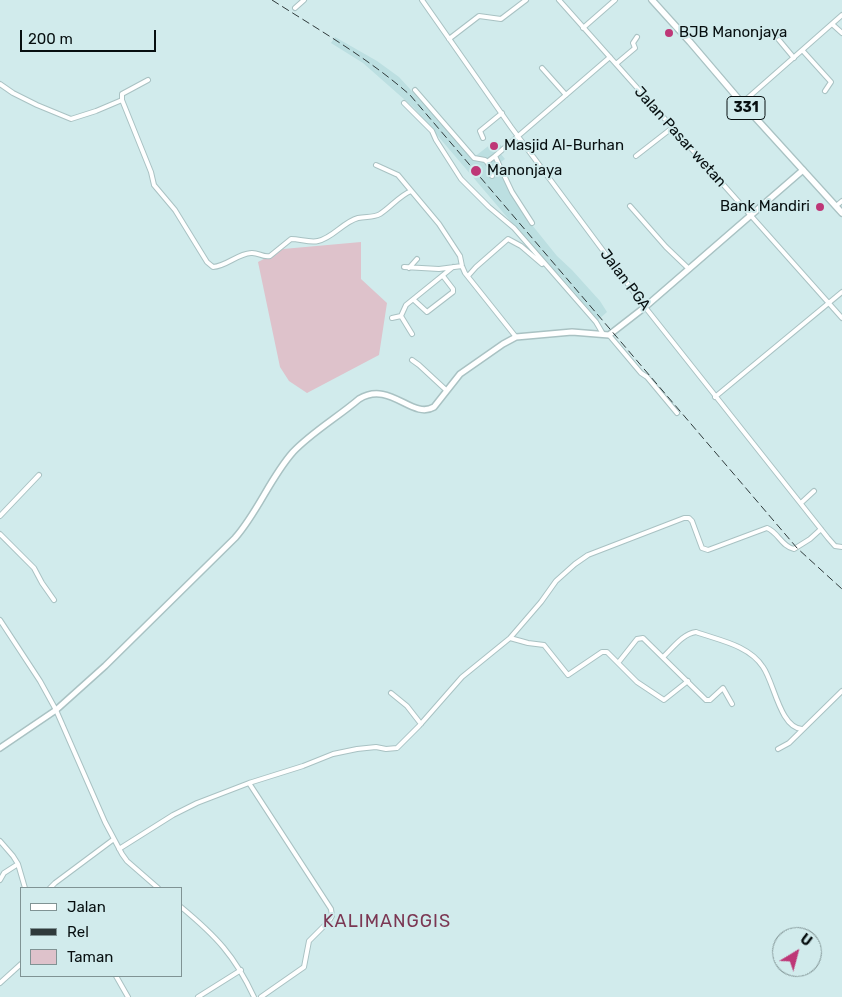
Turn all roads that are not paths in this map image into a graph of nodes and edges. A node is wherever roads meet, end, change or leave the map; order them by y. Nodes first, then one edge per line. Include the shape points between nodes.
1 (304, 0) edge
2 (422, 0) edge
3 (526, 0) edge
4 (559, 0) edge
5 (615, 0) edge
6 (652, 0) edge
7 (295, 8) dead end
8 (842, 15) edge
9 (832, 24) junction
10 (583, 28) junction
11 (842, 33) edge
12 (637, 36) dead end
13 (449, 39) junction
14 (779, 40) dead end
15 (803, 51) junction
16 (610, 57) junction
17 (794, 58) junction
18 (616, 64) junction
19 (542, 68) dead end
20 (148, 80) dead end
21 (0, 84) edge
22 (415, 90) dead end
23 (824, 91) dead end
24 (566, 95) junction
25 (122, 100) junction
26 (404, 102) dead end
27 (742, 103) junction
28 (502, 113) junction
29 (672, 128) junction
30 (518, 136) junction
31 (483, 138) dead end
32 (495, 156) junction
33 (636, 156) dead end
34 (487, 162) junction
35 (376, 164) dead end
36 (803, 170) junction
37 (492, 176) dead end
38 (411, 190) junction
39 (842, 201) edge
40 (630, 206) dead end
41 (836, 206) junction
42 (842, 213) edge
43 (751, 216) junction
44 (532, 223) dead end
45 (417, 259) dead end
46 (462, 266) junction
47 (546, 266) junction
48 (453, 267) junction
49 (689, 270) junction
50 (444, 276) junction
51 (468, 276) junction
52 (842, 292) edge
53 (414, 300) junction
54 (829, 303) junction
55 (645, 307) junction
56 (401, 316) junction
57 (392, 318) dead end
58 (842, 318) edge
59 (412, 334) dead end
60 (603, 334) junction
61 (609, 335) junction
62 (516, 338) junction
63 (412, 360) dead end
64 (446, 390) junction
65 (715, 397) junction
66 (677, 413) dead end
67 (39, 475) dead end
68 (814, 490) dead end
69 (801, 503) junction
70 (0, 516) edge
71 (821, 529) junction
72 (0, 534) edge
73 (842, 548) edge
74 (54, 600) dead end
75 (0, 620) edge
76 (510, 638) junction
77 (664, 657) junction
78 (618, 663) junction
79 (688, 681) junction
80 (842, 691) edge
81 (391, 693) dead end
82 (732, 704) dead end
83 (56, 710) junction
84 (421, 724) junction
85 (802, 729) junction
86 (0, 748) edge
87 (778, 749) dead end
88 (249, 783) junction
89 (114, 839) junction
90 (0, 841) edge
91 (119, 849) junction
92 (18, 864) junction
93 (0, 880) edge
94 (25, 887) edge
95 (51, 887) edge
96 (157, 887) edge
97 (182, 908) edge
98 (20, 965) edge
99 (237, 972) junction
100 (117, 977) edge
101 (0, 983) edge
102 (128, 997) edge
103 (198, 997) edge
104 (254, 997) edge
105 (261, 997) edge

1 - 7 street
2 - 13 street, Jalan PGA
3 - 13 street via 501,19 476,18
4 - 10 street, Jalan Pasar wetan
5 - 10 street
6 - 27 main road, 331
8 - 9 street
9 - 11 street
9 - 15 street
10 - 16 street, Jalan Pasar wetan
12 - 18 street via 633,43 635,48
13 - 28 street, Jalan PGA
14 - 17 street
15 - 17 street
15 - 23 street via 831,82
16 - 18 street, Jalan Pasar wetan
16 - 24 street
17 - 27 street
18 - 29 street, Jalan Pasar wetan
19 - 24 street
20 - 25 street via 122,94
21 - 25 street via 71,119
22 - 34 street via 474,158
24 - 30 street
25 - 38 street via 154,185 170,202 213,267 250,253 270,256 291,239 320,241 359,218 378,215
26 - 47 street via 432,131 461,179 514,228
27 - 36 main road, 331
28 - 30 street, Jalan PGA
28 - 31 street via 480,131
29 - 33 street
29 - 43 street, Jalan Pasar wetan
30 - 32 street
30 - 55 street, Jalan PGA
32 - 34 street
32 - 44 street via 512,192
34 - 37 street
35 - 38 street via 396,174
36 - 41 main road, 331
36 - 43 main road
38 - 46 street via 447,235 460,256
39 - 41 street
40 - 49 street
41 - 42 main road, 331
43 - 49 main road
43 - 54 street, Jalan Pasar wetan
45 - 48 street via 406,268
46 - 48 street
46 - 51 street
47 - 51 street via 508,239
47 - 60 street
48 - 50 street
49 - 55 main road
50 - 53 street
50 - 53 street via 453,292 426,312
51 - 62 street
52 - 54 street
53 - 56 street via 406,305
54 - 58 street, Jalan Pasar wetan
54 - 65 street
55 - 61 main road
55 - 65 street, Jalan PGA
56 - 57 street
56 - 59 street
60 - 61 main road
60 - 62 main road via 572,332
61 - 66 street
62 - 64 main road via 476,362
63 - 64 street
64 - 83 main road via 430,410 418,409 382,394 367,394 305,441 284,464 235,538
65 - 69 street, Jalan PGA
67 - 70 street
68 - 69 street
69 - 71 street, Jalan PGA
71 - 73 street, Jalan PGA via 835,546
71 - 76 street via 794,549 786,546 767,528 708,550 702,548 692,521 684,518 588,555 556,581
72 - 74 street via 34,568
75 - 83 street
76 - 78 street via 544,645 568,675 603,651
76 - 84 street via 462,677
77 - 78 street via 641,638
77 - 79 street
77 - 85 street via 692,632 738,646 763,666 788,722 796,729
78 - 79 street via 664,700
79 - 82 street via 708,701 724,689
80 - 85 street
81 - 84 street
83 - 86 main road
83 - 89 street
84 - 88 street via 397,748 349,750
85 - 87 street
88 - 91 street via 173,815
88 - 105 street via 331,909 332,916 309,942 304,967
89 - 91 street
89 - 95 street
90 - 92 street
91 - 96 street via 127,861
92 - 93 street via 4,873
92 - 94 street
97 - 99 street via 216,939
98 - 101 street
99 - 103 street
99 - 104 street
100 - 102 street

